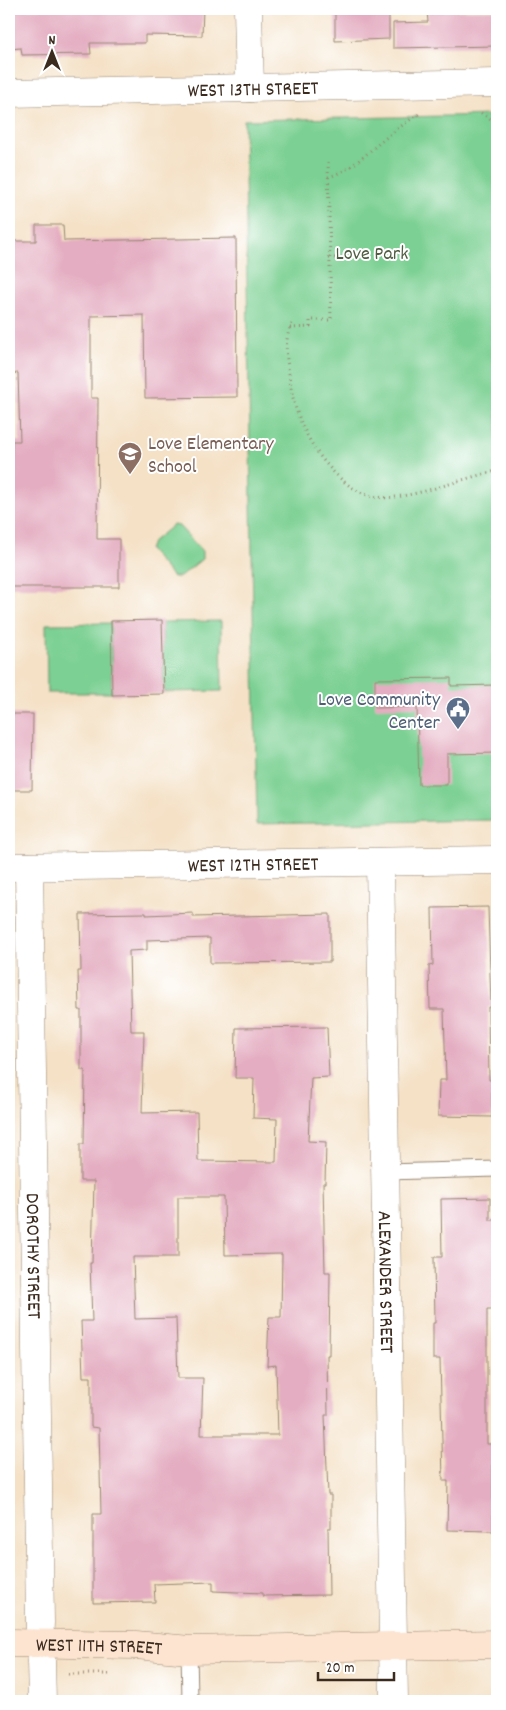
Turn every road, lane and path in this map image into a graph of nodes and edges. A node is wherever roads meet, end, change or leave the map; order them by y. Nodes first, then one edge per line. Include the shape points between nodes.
1 (248, 9) edge
2 (497, 83) edge
3 (250, 88) junction
4 (9, 93) edge
5 (480, 113) dead end
6 (419, 114) dead end
7 (497, 123) edge
8 (328, 158) dead end
9 (328, 177) junction
10 (329, 258) junction
11 (371, 258) dead end
12 (497, 471) edge
13 (497, 860) edge
14 (380, 862) junction
15 (19, 867) edge
16 (497, 1169) edge
17 (385, 1172) junction
18 (9, 1643) edge
19 (497, 1644) edge
20 (393, 1646) junction
21 (189, 1650) junction
22 (40, 1653) junction
23 (9, 1662) edge
24 (42, 1701) edge
25 (190, 1701) edge
26 (394, 1701) edge

1 - 3 street
2 - 3 street, WEST 13TH STREET
3 - 4 street, WEST 13TH STREET
5 - 7 path
6 - 9 path via 357,163
8 - 9 path
9 - 10 path
10 - 11 path
10 - 12 path via 330,320 310,320 310,327 291,326 286,341 291,389 298,416 306,434 332,469 354,490 376,497 397,497
13 - 14 street, WEST 12TH STREET
14 - 15 street, WEST 12TH STREET
14 - 17 street, ALEXANDER STREET
15 - 22 street, DOROTHY STREET
16 - 17 lane
17 - 20 street, ALEXANDER STREET
18 - 22 main road, WEST 11TH STREET
19 - 20 main road, WEST 11TH STREET
20 - 21 main road, WEST 11TH STREET
20 - 26 street, ALEXANDER STREET
21 - 22 main road, WEST 11TH STREET via 132,1660
21 - 25 lane
22 - 23 main road, WEST 11TH STREET
22 - 24 street, DOROTHY STREET

